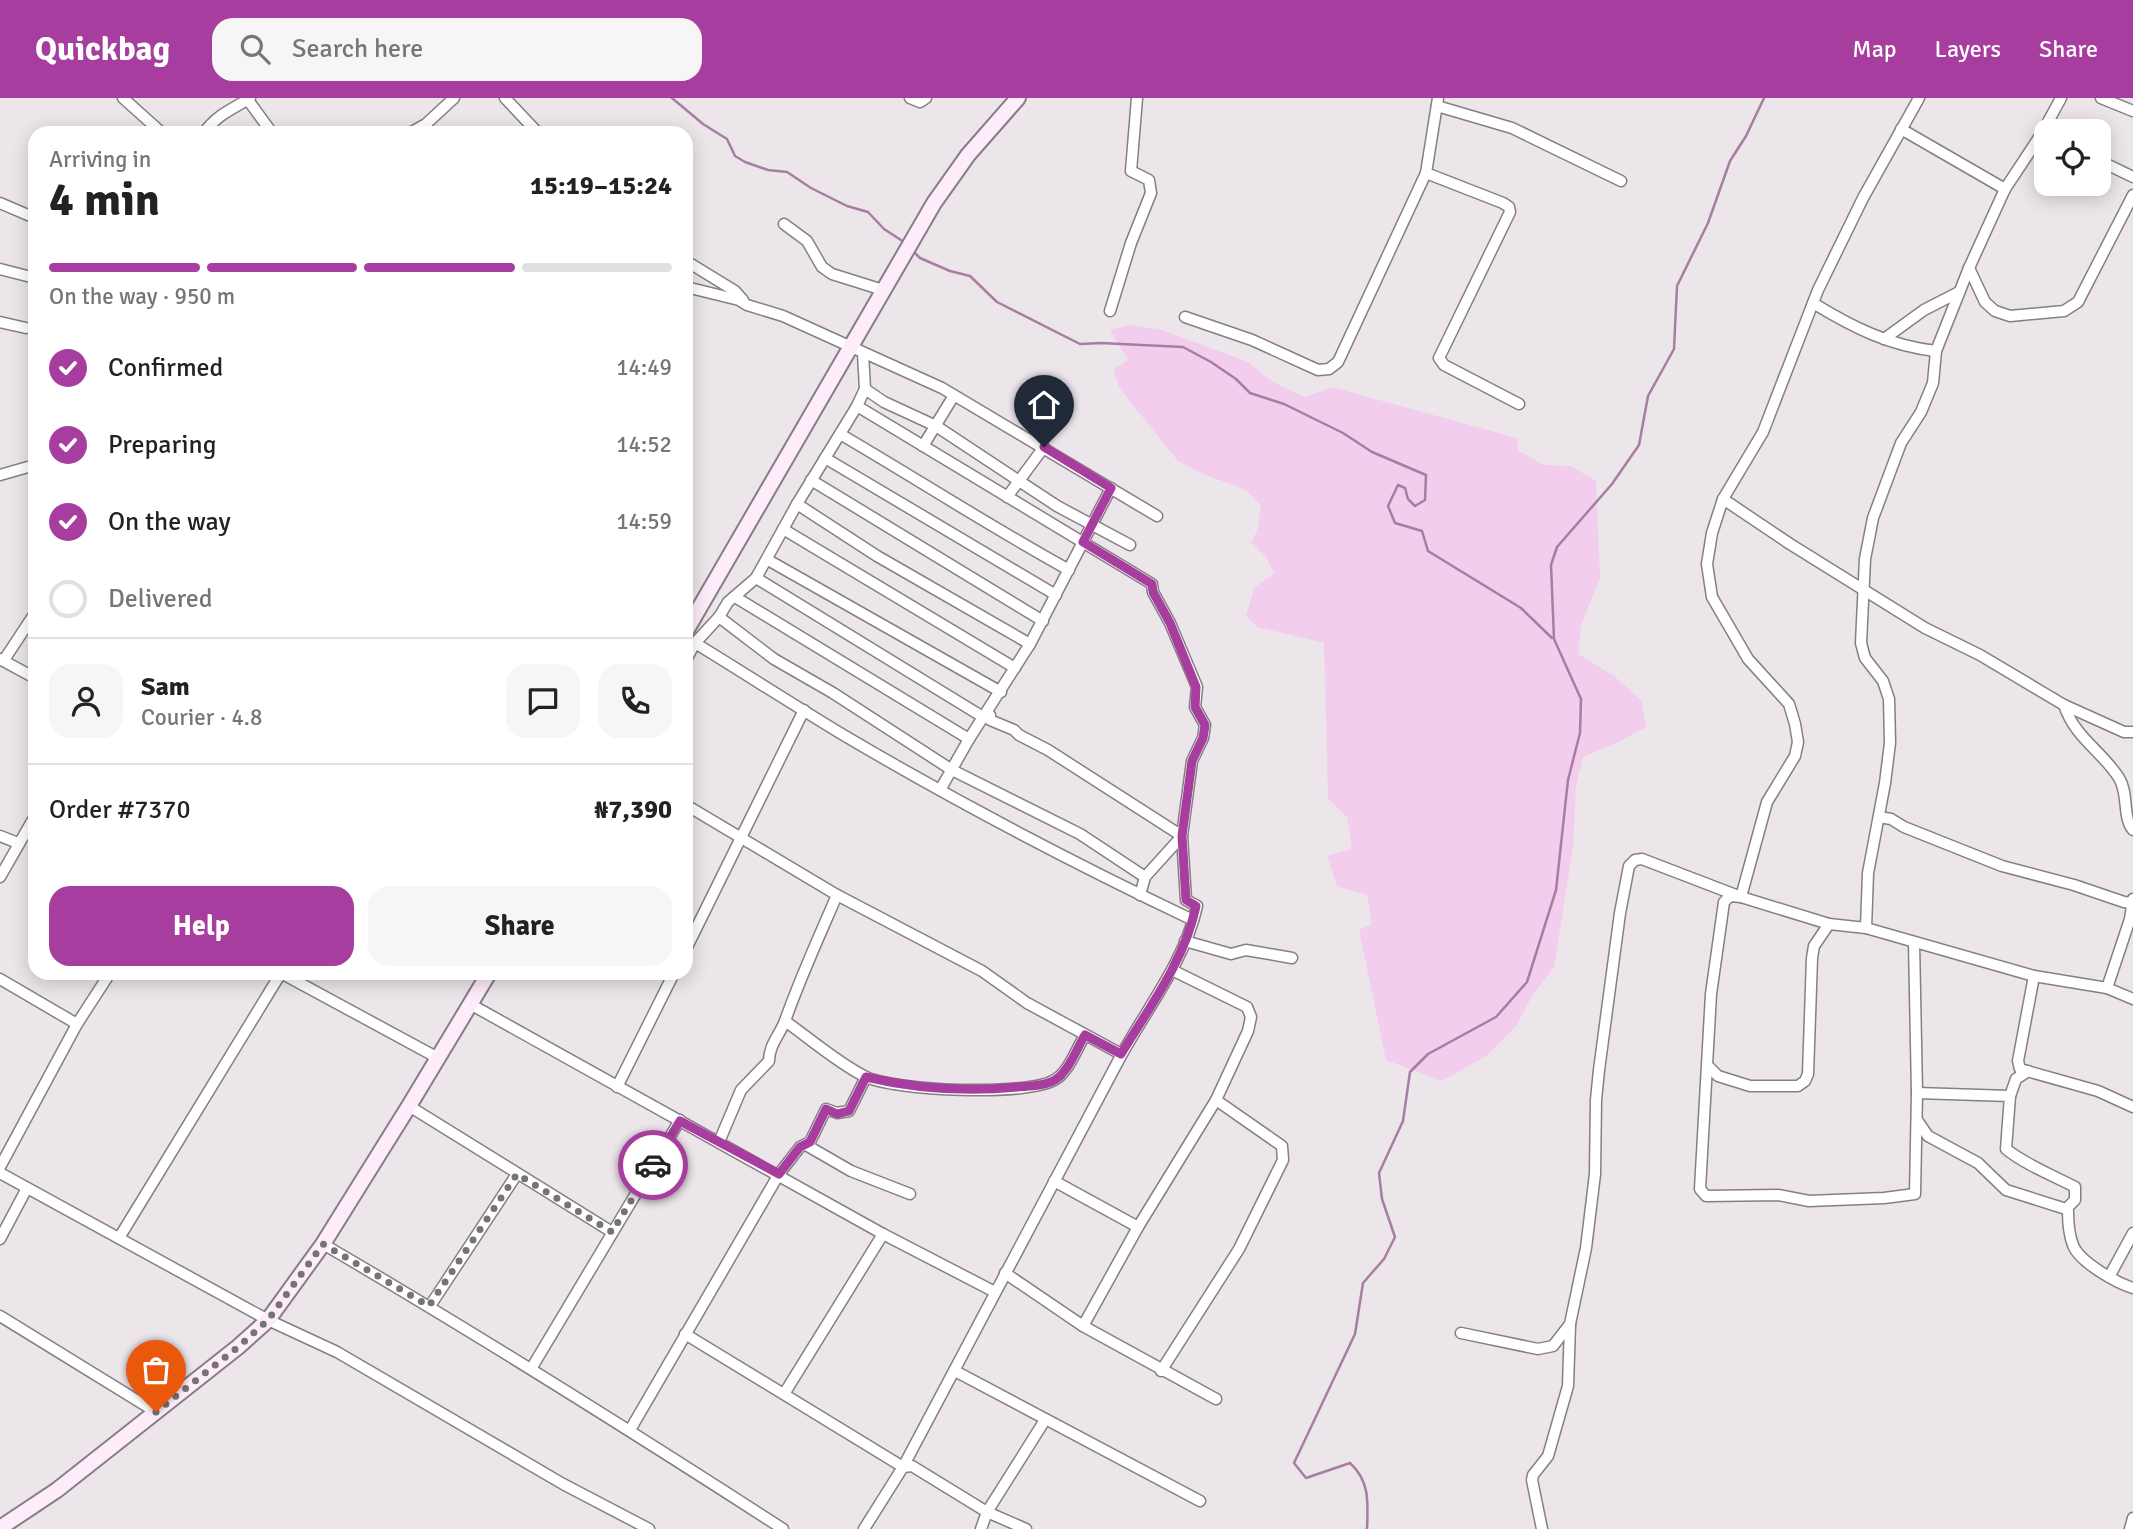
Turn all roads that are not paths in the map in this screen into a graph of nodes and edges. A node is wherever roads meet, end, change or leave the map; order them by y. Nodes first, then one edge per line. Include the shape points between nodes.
1 (123, 98) edge
2 (454, 98) edge
3 (505, 98) edge
4 (910, 98) edge
5 (926, 98) edge
6 (1018, 98) edge
7 (1137, 98) edge
8 (1919, 98) edge
9 (2061, 98) edge
10 (2101, 98) edge
11 (249, 99) edge
12 (1437, 102) edge
13 (2133, 111) edge
14 (2051, 119) edge
15 (154, 126) edge
16 (209, 126) edge
17 (267, 126) edge
18 (422, 126) edge
19 (531, 126) edge
20 (1901, 130) junction
21 (2034, 147) edge
22 (2111, 166) edge
23 (1426, 173) junction
24 (2133, 177) edge
25 (1621, 181) dead end
26 (2005, 189) junction
27 (2133, 195) edge
28 (0, 203) edge
29 (28, 215) edge
30 (783, 224) dead end
31 (693, 265) edge
32 (1969, 268) junction
33 (0, 269) edge
34 (28, 276) edge
35 (693, 289) edge
36 (883, 290) junction
37 (1959, 292) junction
38 (1813, 303) junction
39 (747, 305) junction
40 (1110, 311) dead end
41 (1185, 317) dead end
42 (0, 322) edge
43 (26, 328) dead end
44 (1884, 339) junction
45 (849, 348) junction
46 (1936, 351) junction
47 (863, 353) junction
48 (865, 389) junction
49 (953, 397) junction
50 (1519, 404) dead end
51 (857, 406) junction
52 (936, 426) junction
53 (840, 434) junction
54 (923, 446) junction
55 (1044, 447) junction
56 (825, 458) junction
57 (28, 467) edge
58 (0, 475) edge
59 (811, 480) junction
60 (1017, 481) junction
61 (1111, 488) junction
62 (1007, 497) junction
63 (1723, 499) junction
64 (797, 503) junction
65 (1157, 516) dead end
66 (1093, 524) junction
67 (783, 529) junction
68 (1083, 542) junction
69 (1130, 545) dead end
70 (768, 559) junction
71 (1069, 570) junction
72 (757, 578) junction
73 (1865, 589) junction
74 (1056, 596) junction
75 (735, 597) junction
76 (719, 617) junction
77 (693, 619) edge
78 (1043, 621) junction
79 (28, 623) edge
80 (695, 643) junction
81 (1030, 644) junction
82 (693, 647) edge
83 (2, 659) edge
84 (1015, 668) junction
85 (28, 674) edge
86 (1000, 692) junction
87 (2064, 705) junction
88 (804, 710) junction
89 (983, 717) junction
90 (2133, 732) edge
91 (969, 739) junction
92 (952, 770) junction
93 (940, 790) junction
94 (693, 810) edge
95 (1879, 817) junction
96 (28, 828) edge
97 (2133, 830) edge
98 (0, 836) edge
99 (1182, 836) junction
100 (741, 839) junction
101 (19, 843) junction
102 (0, 877) edge
103 (1145, 877) junction
104 (837, 895) junction
105 (1140, 895) junction
106 (1741, 897) junction
107 (2132, 900) edge
108 (1194, 920) junction
109 (1829, 924) junction
110 (1866, 928) junction
111 (693, 935) edge
112 (1185, 941) junction
113 (1914, 942) junction
114 (1292, 958) dead end
115 (1172, 970) junction
116 (2034, 976) junction
117 (0, 979) edge
118 (105, 980) edge
119 (277, 980) edge
120 (294, 980) edge
121 (485, 980) edge
122 (670, 980) edge
123 (2107, 988) junction
124 (2133, 999) edge
125 (470, 1004) junction
126 (785, 1021) junction
127 (77, 1024) junction
128 (1085, 1035) junction
129 (1121, 1054) junction
130 (438, 1058) junction
131 (1708, 1066) junction
132 (2028, 1072) junction
133 (1718, 1076) junction
134 (866, 1077) junction
135 (1706, 1083) junction
136 (617, 1087) junction
137 (1917, 1093) junction
138 (2010, 1096) junction
139 (1216, 1100) junction
140 (409, 1106) junction
141 (2133, 1107) edge
142 (1916, 1116) junction
143 (680, 1121) junction
144 (719, 1142) junction
145 (806, 1145) junction
146 (0, 1167) edge
147 (0, 1173) edge
148 (517, 1174) junction
149 (779, 1174) junction
150 (1054, 1181) junction
151 (27, 1188) junction
152 (910, 1194) dead end
153 (2066, 1209) junction
154 (1138, 1227) junction
155 (612, 1232) junction
156 (2133, 1233) edge
157 (883, 1234) junction
158 (119, 1238) junction
159 (0, 1239) edge
160 (323, 1244) junction
161 (1005, 1273) junction
162 (2109, 1277) junction
163 (2133, 1288) edge
164 (995, 1292) junction
165 (429, 1306) junction
166 (0, 1316) edge
167 (268, 1320) junction
168 (1570, 1324) junction
169 (1083, 1326) junction
170 (1461, 1332) dead end
171 (685, 1334) junction
172 (531, 1369) junction
173 (954, 1371) junction
174 (1161, 1371) junction
175 (784, 1394) junction
176 (1216, 1399) dead end
177 (156, 1412) junction
178 (1045, 1420) junction
179 (630, 1430) junction
180 (903, 1467) junction
181 (1200, 1501) dead end
182 (987, 1512) junction
183 (626, 1518) junction
184 (2133, 1518) edge
185 (0, 1528) edge
186 (629, 1529) edge
187 (649, 1529) edge
188 (783, 1529) edge
189 (864, 1529) edge
190 (981, 1529) edge
191 (1026, 1529) edge
192 (1542, 1529) edge
193 (2130, 1529) edge

1 - 15 street
2 - 18 street
3 - 19 street
4 - 5 street via 920,102
6 - 36 main road via 934,203
7 - 40 street via 1131,171 1149,180 1151,193
8 - 20 street
9 - 14 street
10 - 13 street
11 - 16 street
11 - 17 street
12 - 23 street
12 - 25 street via 1512,128
20 - 26 street
20 - 38 street
21 - 26 street
22 - 24 street
23 - 41 street via 1338,362 1329,369 1318,370
23 - 50 street via 1508,207 1510,212 1439,358 1444,365
26 - 32 street
27 - 32 street via 2078,302 2064,311 2010,316 1995,311 1985,302
28 - 29 street
30 - 36 street via 807,241 822,267 832,274
31 - 39 street via 735,291
32 - 37 street
33 - 34 street
35 - 39 street
36 - 45 main road
37 - 44 street
37 - 46 street
38 - 44 street via 1850,326
38 - 63 street via 1763,432
39 - 45 street via 783,316
42 - 43 street
44 - 46 street
45 - 47 street
45 - 77 main road
46 - 73 street via 1933,383 1901,443 1873,517
47 - 48 street
47 - 49 street
48 - 51 street
48 - 52 street
49 - 52 street
49 - 55 street
51 - 53 street
51 - 54 street
52 - 54 street
52 - 60 street
53 - 56 street
53 - 71 street
54 - 62 street
55 - 60 street
55 - 61 street
56 - 59 street
56 - 74 street
57 - 58 street
59 - 64 street
59 - 78 street
60 - 62 street
60 - 66 street
61 - 65 street
61 - 66 street
62 - 68 street
63 - 73 street
63 - 106 street via 1707,564 1712,597 1748,659 1789,704 1798,742 1795,756 1768,802
64 - 67 street
64 - 81 street via 877,556
66 - 68 street
66 - 69 street
67 - 70 street
67 - 84 street
68 - 71 street
68 - 99 street via 1152,584 1196,687 1195,707 1205,725 1192,761
70 - 72 street
70 - 86 street
71 - 74 street
72 - 75 street
72 - 89 street
73 - 87 street
73 - 95 street via 1861,643 1889,699 1889,743
74 - 78 street
75 - 76 street
75 - 91 street
76 - 80 street
76 - 92 street via 774,659
78 - 81 street
79 - 83 street
80 - 82 street
80 - 88 street
81 - 84 street
83 - 85 street
84 - 86 street
86 - 89 street
87 - 90 street
87 - 97 street via 2070,723 2120,779
88 - 93 street
88 - 100 street
89 - 91 street
89 - 99 street via 989,715 995,724 1048,750
91 - 92 street
92 - 93 street
92 - 103 street via 1080,834
93 - 105 street
94 - 100 street
95 - 107 street via 2002,866
95 - 110 street via 1868,873
96 - 101 street
98 - 101 street
99 - 103 street
99 - 108 street via 1186,900 1196,906
100 - 104 street
100 - 111 street
101 - 102 street
103 - 105 street
104 - 126 street
104 - 128 street via 982,971 1019,999
105 - 108 street
106 - 109 street
106 - 131 street via 1730,896 1724,902 1714,967
106 - 168 street via 1642,859 1629,866 1599,1070 1595,1174 1586,1248
107 - 123 street
108 - 112 street
109 - 110 street
109 - 133 street via 1814,946 1812,958 1805,1082 1750,1086
110 - 113 street
112 - 114 street via 1231,954 1246,950
112 - 115 street
113 - 116 street
113 - 137 street
115 - 129 street
115 - 139 street via 1239,1001 1251,1017
116 - 123 street
116 - 132 street via 2018,1061 2020,1069
117 - 127 street
118 - 127 street
119 - 158 street
120 - 130 street
121 - 125 main road
122 - 136 street
123 - 124 street
125 - 130 main road
125 - 136 street
126 - 134 street
126 - 144 street via 769,1049 769,1061 741,1090
127 - 146 street
128 - 129 street
128 - 134 street via 1061,1075 1037,1086 947,1090
129 - 150 street
130 - 140 main road
131 - 133 street
131 - 135 street
132 - 138 street via 2016,1079
132 - 141 street via 2098,1091
133 - 135 street
134 - 145 street via 849,1111 837,1114 826,1109
135 - 142 street via 1700,1189 1713,1198 1778,1195 1809,1200 1915,1194
136 - 143 street
137 - 138 street
137 - 142 street
138 - 153 street via 2006,1149 2075,1187 2075,1200
139 - 154 street
139 - 174 street via 1282,1146 1283,1160 1239,1249
140 - 148 street
140 - 160 main road
142 - 153 street via 1928,1136 1978,1163 2006,1190
143 - 144 street
143 - 155 street
144 - 149 street
145 - 149 street
145 - 152 street via 851,1171
147 - 151 street
148 - 155 street
148 - 165 street
149 - 157 street
149 - 171 street
150 - 154 street
150 - 161 street
151 - 158 street
151 - 159 street
153 - 162 street via 2073,1246
154 - 169 street
155 - 172 street
156 - 162 street
157 - 164 street
157 - 175 street
158 - 167 street
160 - 165 street
160 - 167 main road
161 - 164 street
161 - 169 street
162 - 163 street
164 - 173 street
165 - 172 street
166 - 177 street
167 - 177 main road
167 - 183 street via 337,1352
168 - 170 street via 1553,1346 1538,1349
168 - 192 street via 1568,1386 1548,1456 1532,1480
169 - 174 street
171 - 175 street
171 - 179 street
172 - 179 street
173 - 178 street
173 - 180 street
174 - 176 street
175 - 180 street
177 - 185 main road via 57,1490
178 - 181 street
178 - 182 street
179 - 188 street
180 - 182 street via 912,1466
180 - 189 street
182 - 190 street
182 - 191 street
183 - 186 street
183 - 187 street
184 - 193 street

